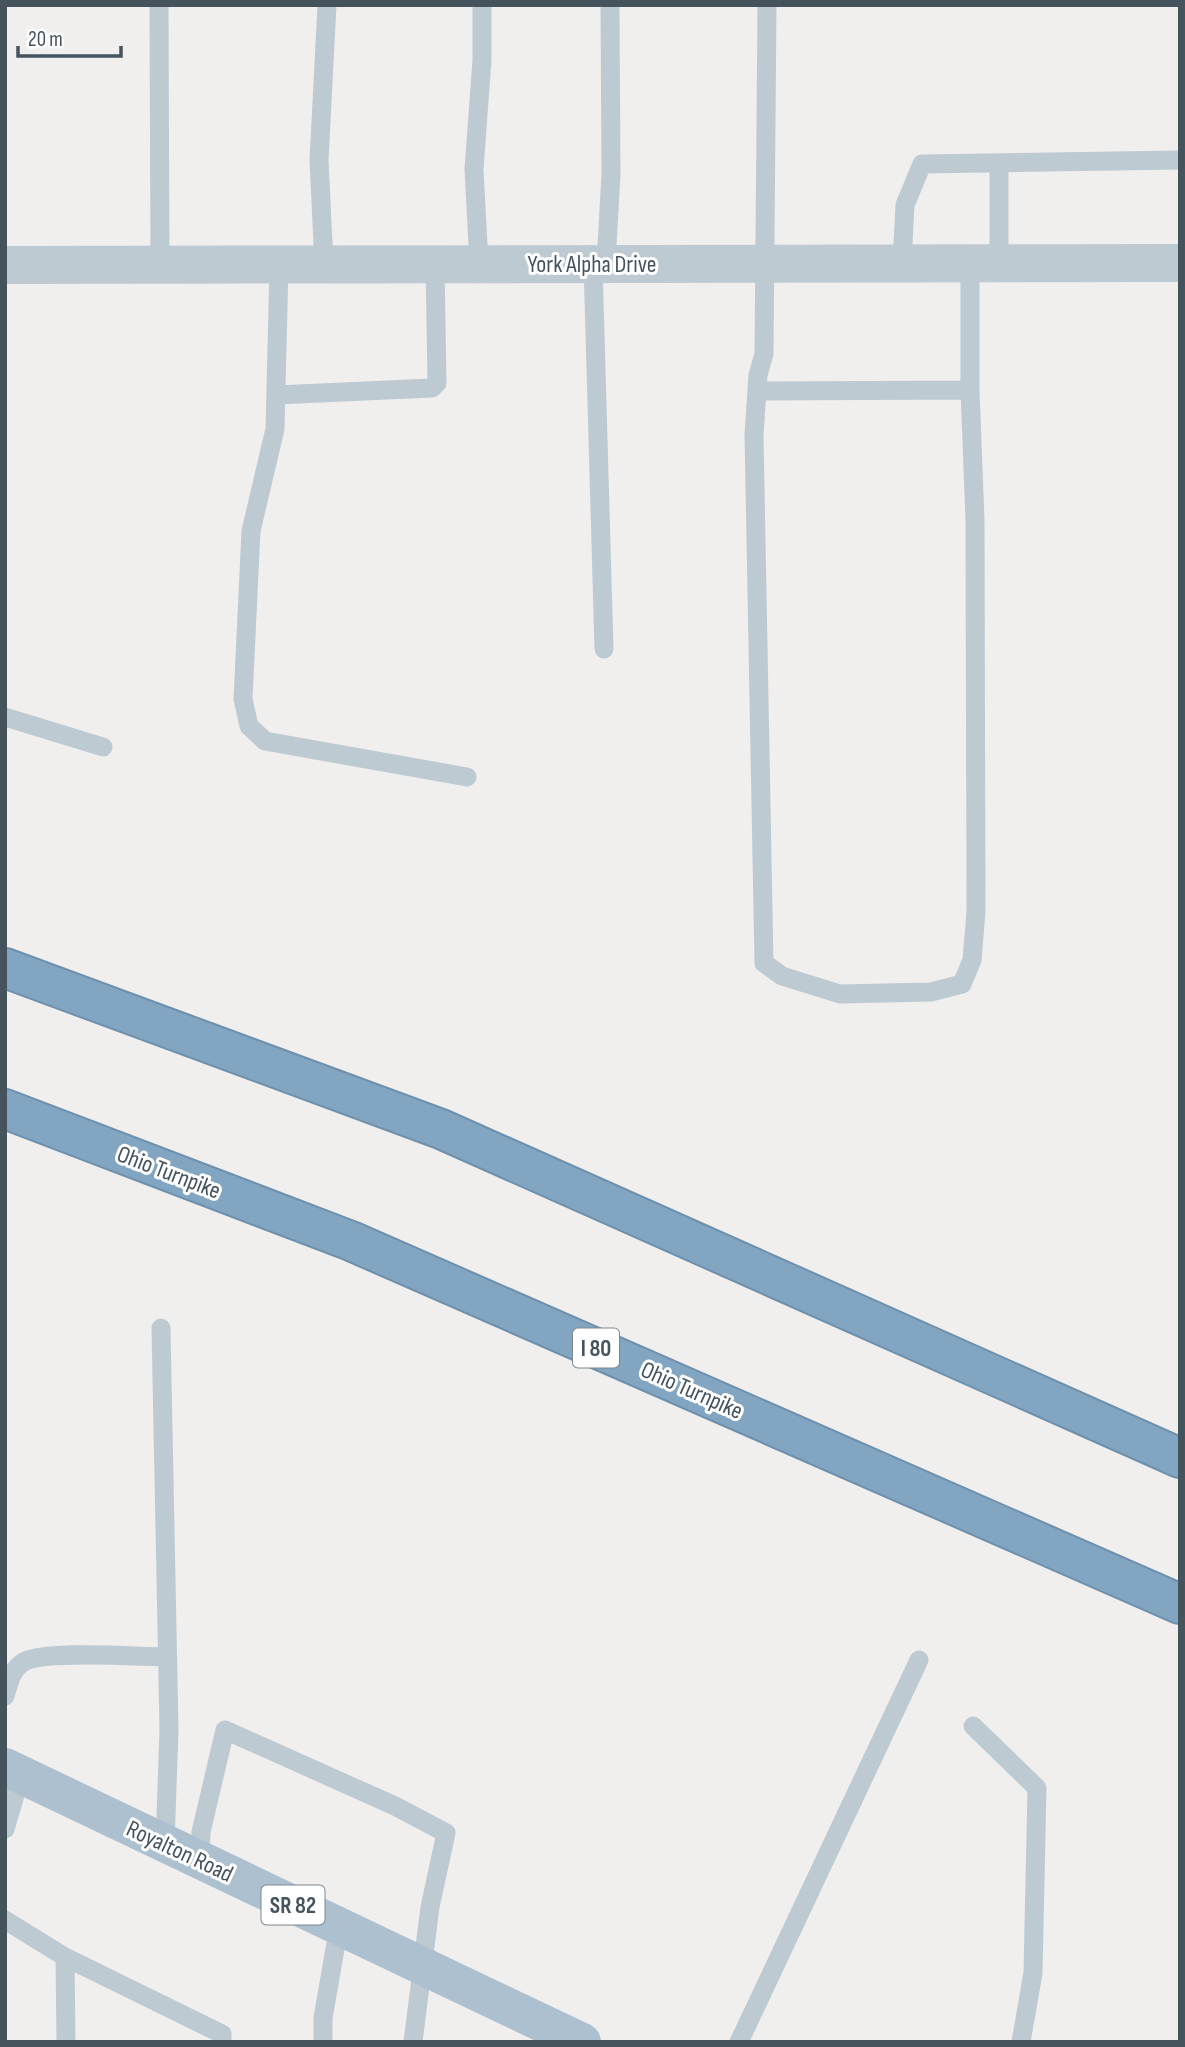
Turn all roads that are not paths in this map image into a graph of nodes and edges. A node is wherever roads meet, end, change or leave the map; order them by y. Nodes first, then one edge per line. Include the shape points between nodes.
1 (159, 5) edge
2 (327, 5) edge
3 (482, 5) edge
4 (610, 5) edge
5 (767, 5) edge
6 (1180, 160) edge
7 (999, 163) junction
8 (902, 263) junction
9 (984, 263) junction
10 (1180, 263) edge
11 (435, 264) junction
12 (479, 264) junction
13 (600, 264) junction
14 (764, 264) junction
15 (5, 265) edge
16 (160, 265) junction
17 (279, 265) junction
18 (324, 265) junction
19 (970, 390) junction
20 (757, 391) junction
21 (276, 396) junction
22 (604, 649) dead end
23 (5, 717) edge
24 (103, 747) dead end
25 (467, 777) dead end
26 (5, 968) edge
27 (5, 1110) edge
28 (161, 1328) dead end
29 (1180, 1458) edge
30 (1180, 1604) edge
31 (167, 1657) junction
32 (919, 1660) dead end
33 (5, 1696) edge
34 (973, 1726) dead end
35 (13, 1771) edge
36 (5, 1829) edge
37 (165, 1844) junction
38 (200, 1861) junction
39 (5, 1920) edge
40 (339, 1926) junction
41 (65, 1957) junction
42 (423, 1966) junction
43 (66, 2042) edge
44 (222, 2042) edge
45 (323, 2042) edge
46 (413, 2042) edge
47 (582, 2042) edge
48 (739, 2042) edge
49 (1021, 2042) edge

1 - 16 lane
2 - 18 lane via 319,160
3 - 12 lane via 474,169
4 - 13 lane via 611,174
5 - 14 lane
6 - 7 lane
7 - 8 lane via 922,164 905,205
7 - 9 lane
8 - 9 street, York Alpha Drive
8 - 14 street, York Alpha Drive
9 - 10 street, York Alpha Drive
9 - 19 lane
11 - 12 street, York Alpha Drive
11 - 18 street, York Alpha Drive
11 - 21 lane via 438,383 432,388
12 - 13 street, York Alpha Drive
13 - 14 street, York Alpha Drive
13 - 22 lane
14 - 20 lane via 764,354
15 - 16 street, York Alpha Drive
16 - 17 street, York Alpha Drive
17 - 18 street, York Alpha Drive
17 - 21 lane
19 - 20 lane
19 - 20 lane via 975,520 976,912 972,960 962,984 931,992 840,994 782,976 764,963 754,435
21 - 25 lane via 275,429 251,531 243,699 249,726 265,741
23 - 24 lane
26 - 29 highway via 440,1129
27 - 30 highway, Ohio Turnpike / I 80 via 351,1241
28 - 31 lane
31 - 33 lane via 43,1655 23,1662 10,1676
31 - 37 lane
32 - 48 lane
34 - 49 lane via 1037,1788 1033,1973
35 - 36 lane
35 - 37 main road, Royalton Road / SR 82
37 - 38 main road, Royalton Road / SR 82
38 - 40 main road, Royalton Road / SR 82
38 - 42 lane via 201,1832 225,1730 395,1805 446,1833
39 - 41 lane
40 - 42 main road, Royalton Road / SR 82
40 - 45 lane
41 - 43 lane
41 - 44 lane via 222,2034
42 - 46 lane
42 - 47 main road, Royalton Road / SR 82

